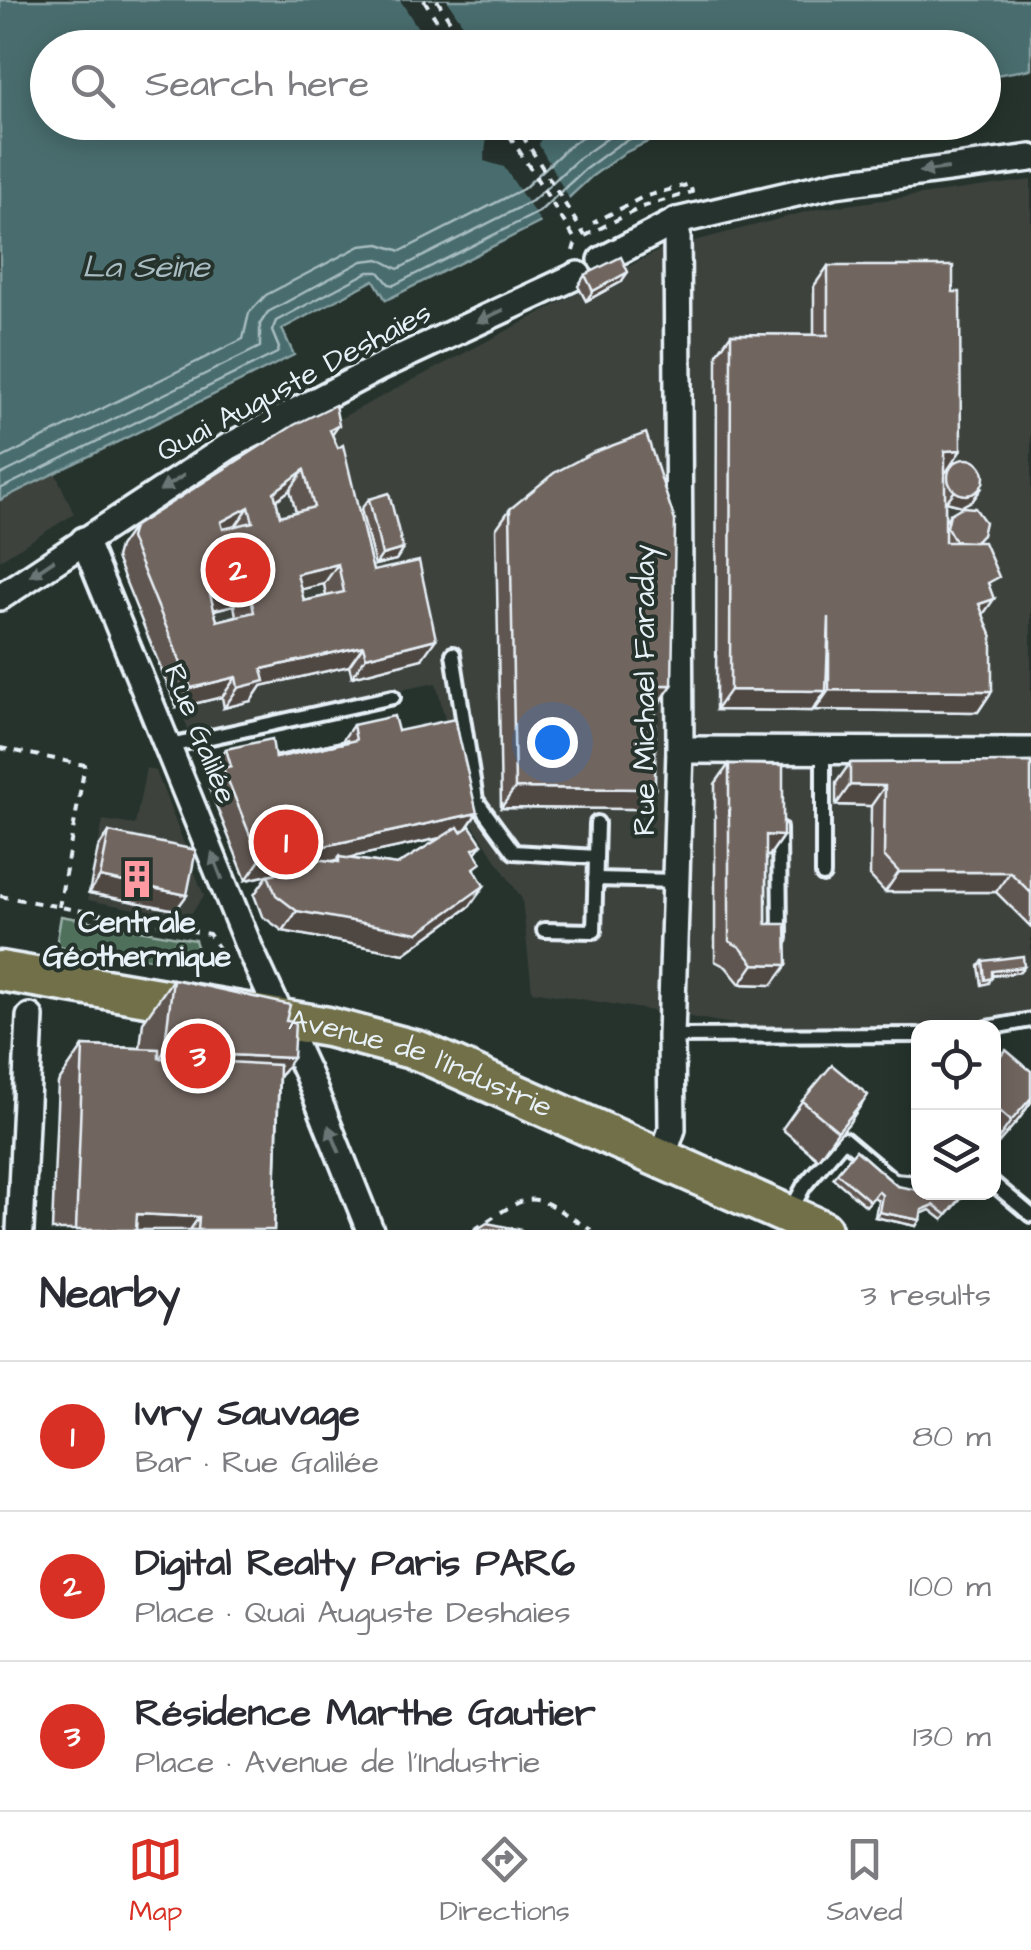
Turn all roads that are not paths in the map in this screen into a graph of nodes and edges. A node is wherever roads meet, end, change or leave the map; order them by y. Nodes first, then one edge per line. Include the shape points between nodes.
1 (1031, 158) edge
2 (677, 221) junction
3 (602, 260) dead end
4 (575, 265) road end
5 (84, 540) junction
6 (0, 597) edge
7 (452, 654) dead end
8 (393, 697) dead end
9 (170, 746) junction
10 (680, 750) junction
11 (823, 751) junction
12 (1031, 751) edge
13 (779, 809) edge
14 (597, 823) dead end
15 (596, 857) junction
16 (823, 876) dead end
17 (595, 879) junction
18 (676, 881) junction
19 (544, 930) dead end
20 (780, 945) edge
21 (0, 970) edge
22 (30, 1017) dead end
23 (282, 1020) junction
24 (1031, 1020) edge
25 (1001, 1025) edge
26 (911, 1035) edge
27 (671, 1036) junction
28 (662, 1158) junction
29 (911, 1182) edge
30 (1001, 1190) edge
31 (1031, 1215) edge
32 (805, 1223) edge
33 (20, 1230) edge
34 (370, 1230) edge

1 -> 2 street via 836,184
2 - 3 street
2 - 10 street, Rue Michael Faraday
4 -> 5 street, Quai Auguste Deshaies via 228,447
5 -> 6 street, Quai Auguste Deshaies
5 - 9 street, Rue Galilée
7 - 15 lane via 476,800 514,852
8 - 9 lane
23 -> 9 street, Rue Galilée
10 - 11 street via 779,760
10 - 18 street, Rue Michael Faraday
11 - 12 street
11 - 16 lane
13 - 20 lane
14 - 15 lane
15 - 17 lane
17 - 18 lane
17 - 19 lane via 594,931
18 - 27 street, Rue Michael Faraday
21 - 23 main road, Avenue de l'Industrie
22 - 33 street
23 - 28 main road, Avenue de l'Industrie via 419,1051
34 -> 23 street, Rue Galilée
24 - 25 lane
26 - 27 lane
27 - 28 street, Rue Michael Faraday via 672,1129
28 - 32 main road, Avenue de l'Industrie
29 - 32 lane via 894,1181 844,1138 804,1186
30 - 31 lane

